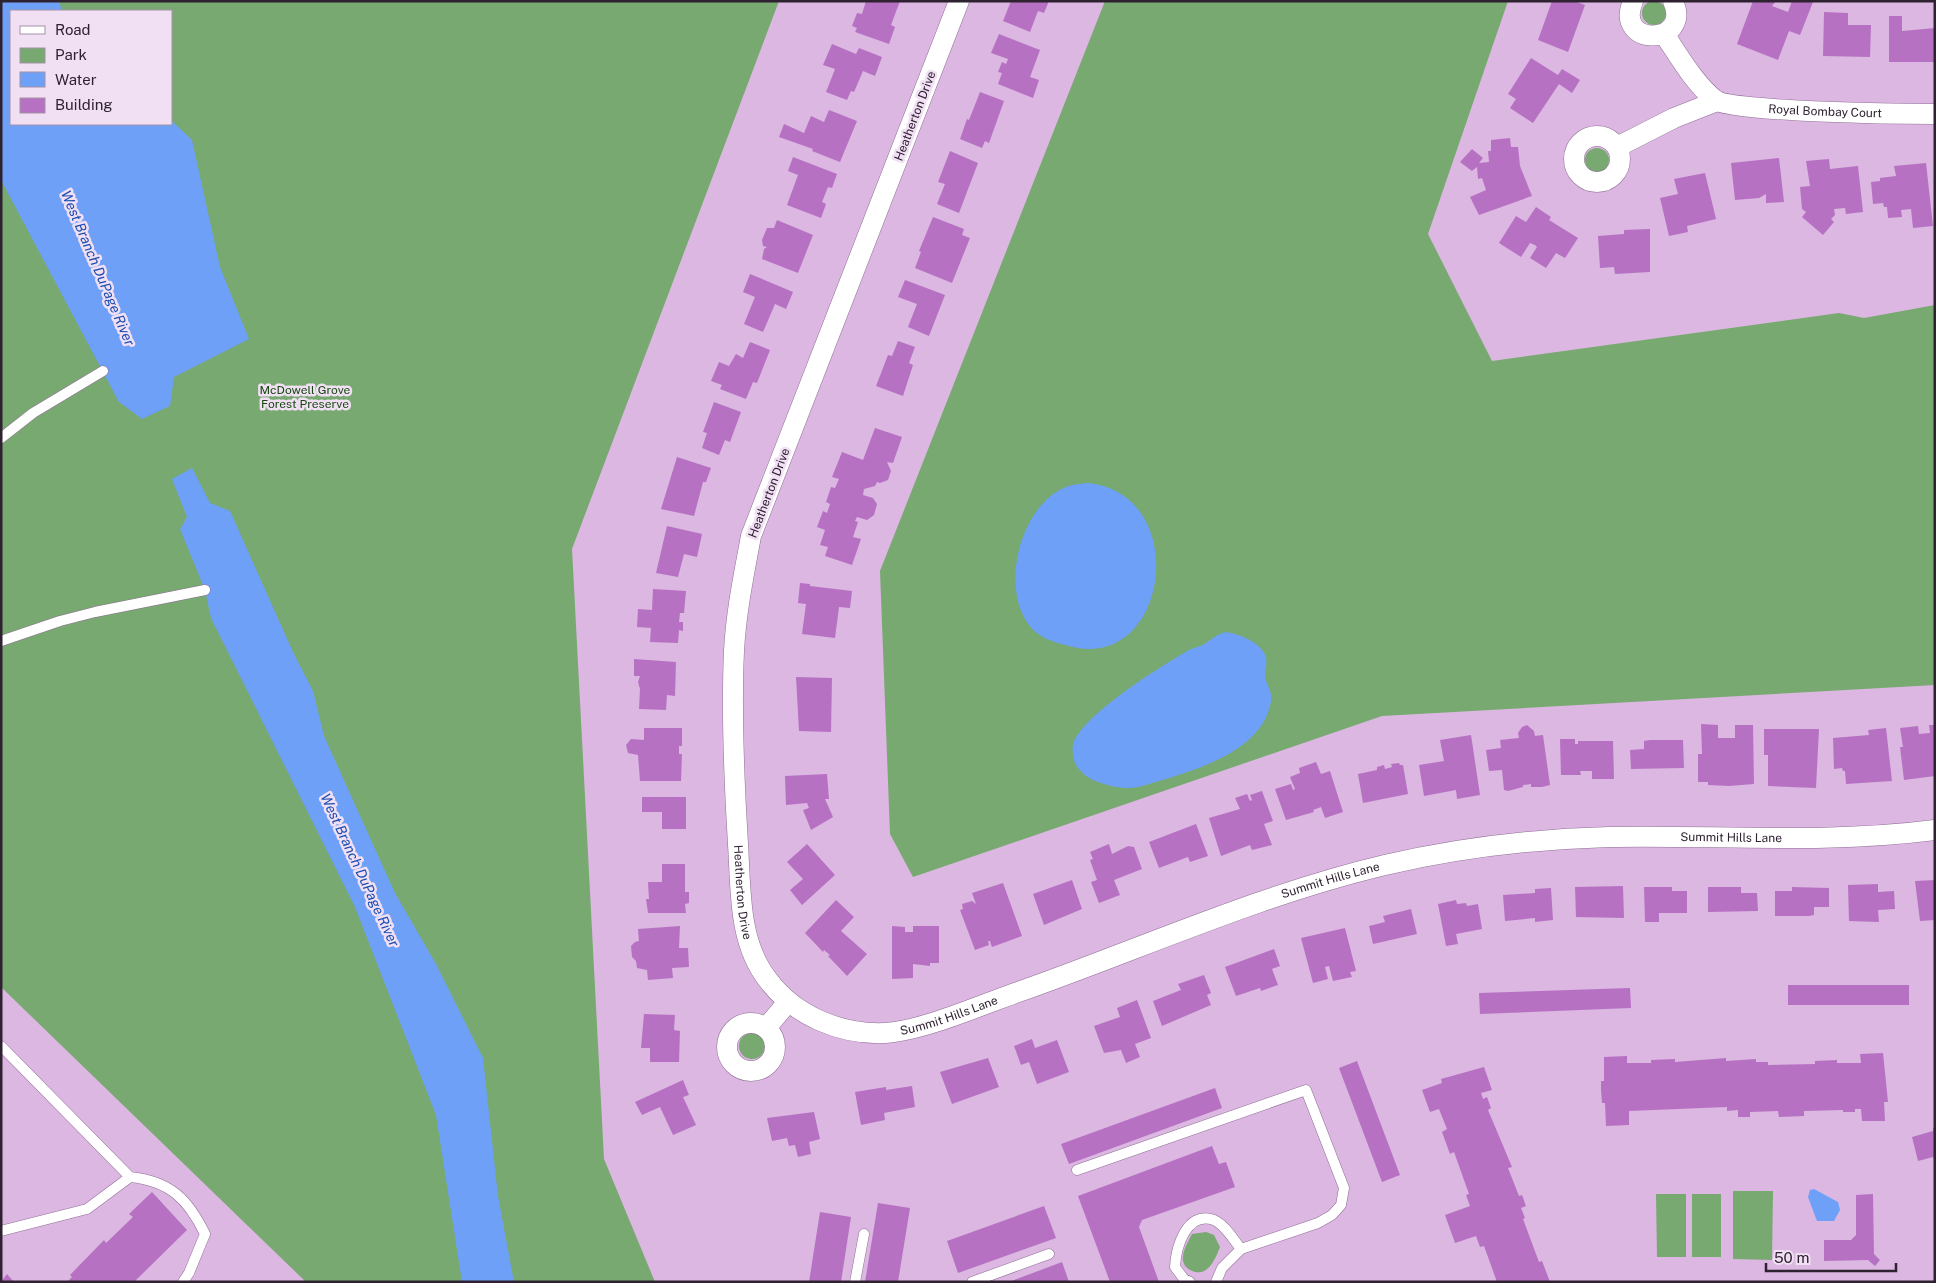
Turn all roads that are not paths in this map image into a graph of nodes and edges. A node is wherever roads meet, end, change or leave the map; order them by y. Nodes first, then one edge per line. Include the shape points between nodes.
1 (959, 1) edge
2 (1633, 1) edge
3 (1673, 1) edge
4 (1664, 34) junction
5 (1717, 102) junction
6 (1935, 114) edge
7 (1617, 147) dead end
8 (103, 371) dead end
9 (1, 438) edge
10 (205, 590) dead end
11 (1, 641) edge
12 (1935, 830) edge
13 (788, 1002) junction
14 (766, 1028) dead end
15 (1, 1046) edge
16 (1078, 1170) dead end
17 (130, 1177) junction
18 (1, 1231) edge
19 (864, 1234) dead end
20 (1241, 1249) junction
21 (1049, 1254) dead end
22 (183, 1282) edge
23 (855, 1282) edge
24 (972, 1282) edge
25 (1190, 1282) edge
26 (1216, 1282) edge

1 - 13 street, Heatherton Drive via 751,536 740,591 734,649 732,754 742,918 751,951 766,979
2 - 4 street via 1629,16 1636,29 1649,36
3 - 4 street via 1676,15
4 - 5 street via 1698,82
5 - 6 street, Royal Bombay Court via 1764,108
5 - 7 street, Royal Bombay Court via 1674,118
8 - 9 lane via 33,413
10 - 11 lane via 95,612
12 - 13 street, Summit Hills Lane via 1826,838 1565,839 1445,853 1383,866 1281,896 902,1032 867,1033 833,1026
13 - 14 street
15 - 17 lane
16 - 20 lane via 1306,1090 1344,1188 1340,1205 1318,1224
17 - 18 lane via 87,1209
17 - 22 lane via 152,1179 172,1190 196,1216 205,1234
19 - 23 lane
20 - 25 lane via 1214,1220 1199,1220 1187,1228 1176,1249 1175,1267
20 - 26 lane via 1222,1268
21 - 24 lane

